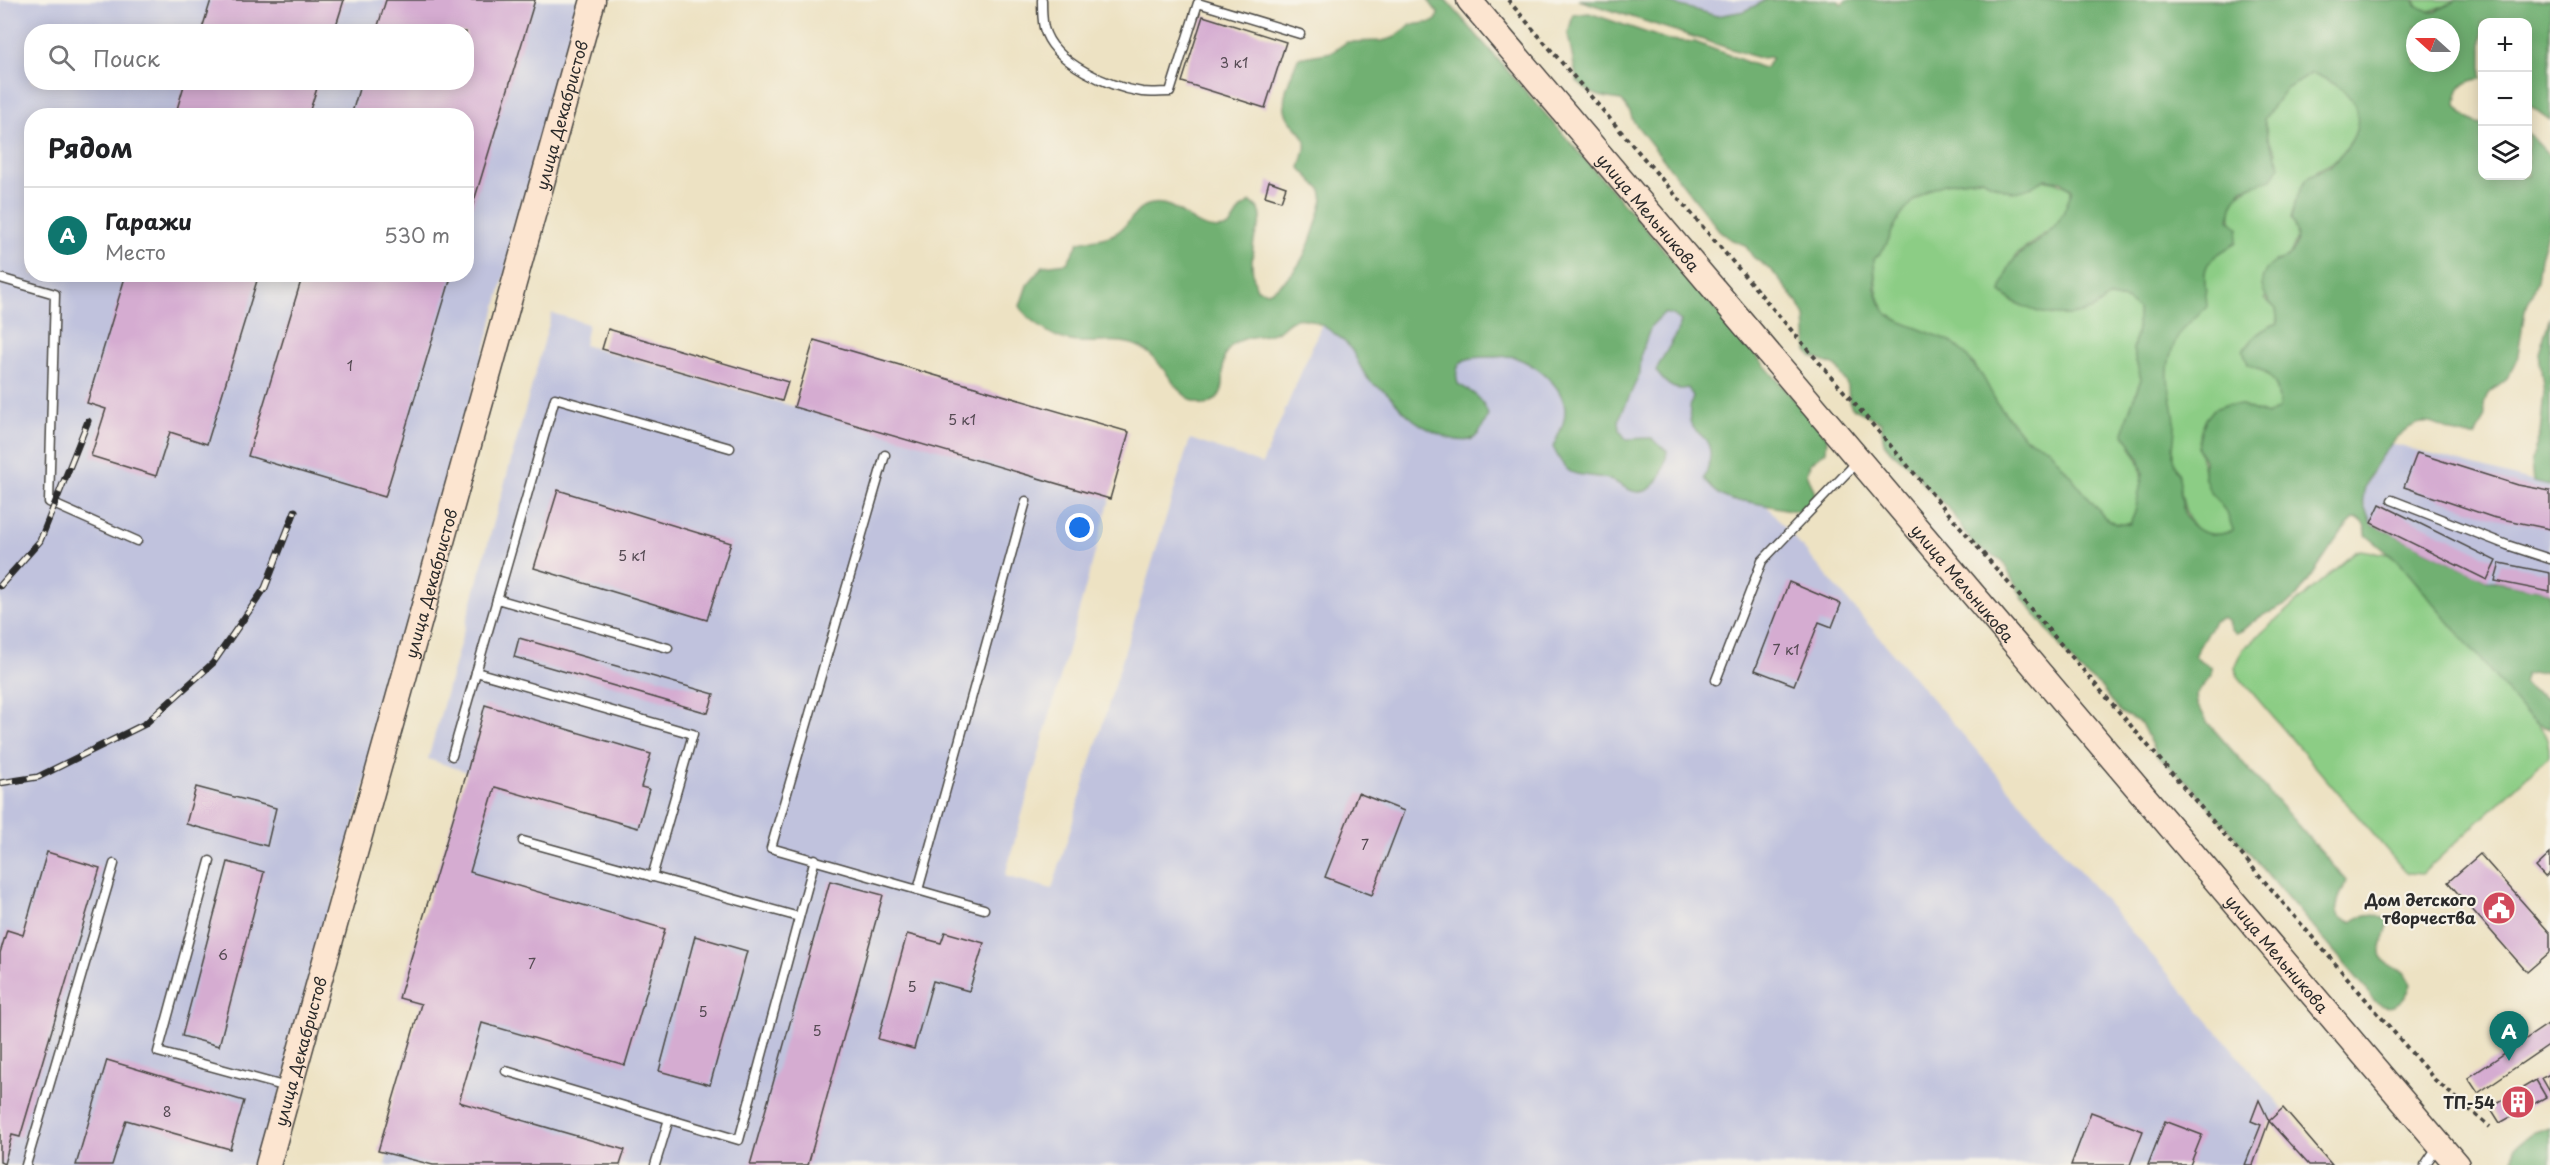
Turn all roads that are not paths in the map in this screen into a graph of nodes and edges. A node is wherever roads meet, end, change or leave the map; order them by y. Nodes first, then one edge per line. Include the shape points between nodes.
1 (593, 0) edge
2 (1042, 0) edge
3 (1469, 0) edge
4 (1300, 34) dead end
5 (0, 278) edge
6 (729, 448) dead end
7 (885, 455) dead end
8 (1859, 460) junction
9 (2392, 500) dead end
10 (1026, 501) dead end
11 (137, 541) dead end
12 (2550, 558) edge
13 (497, 599) junction
14 (668, 648) dead end
15 (476, 672) junction
16 (1716, 681) dead end
17 (452, 756) dead end
18 (523, 841) dead end
19 (815, 859) junction
20 (210, 861) dead end
21 (114, 864) dead end
22 (652, 877) junction
23 (918, 890) junction
24 (984, 909) dead end
25 (800, 917) junction
26 (506, 1071) dead end
27 (290, 1088) junction
28 (669, 1119) junction
29 (2440, 1143) junction
30 (26, 1165) edge
31 (268, 1165) edge
32 (655, 1165) edge
33 (2425, 1165) edge
34 (2457, 1165) edge

1 - 27 street, улица Декабристов
2 - 4 lane via 1044,30 1055,47 1079,69 1102,81 1142,92 1170,92 1198,3
3 - 8 street, улица Мельникова
5 - 11 lane via 55,294 49,502
6 - 13 lane via 555,398
7 - 19 lane via 771,848
8 - 16 lane via 1762,561
8 - 29 street, улица Мельникова
9 - 12 lane
10 - 23 lane
13 - 14 lane
13 - 15 lane
15 - 17 lane
15 - 22 lane via 693,734
18 - 22 lane
19 - 23 lane
19 - 25 lane
20 - 27 lane via 158,1052
21 - 30 lane
22 - 25 lane
23 - 24 lane
25 - 28 lane via 739,1140
26 - 28 lane
27 - 31 street, улица Декабристов
28 - 32 lane
29 - 33 lane
29 - 34 street, улица Мельникова

